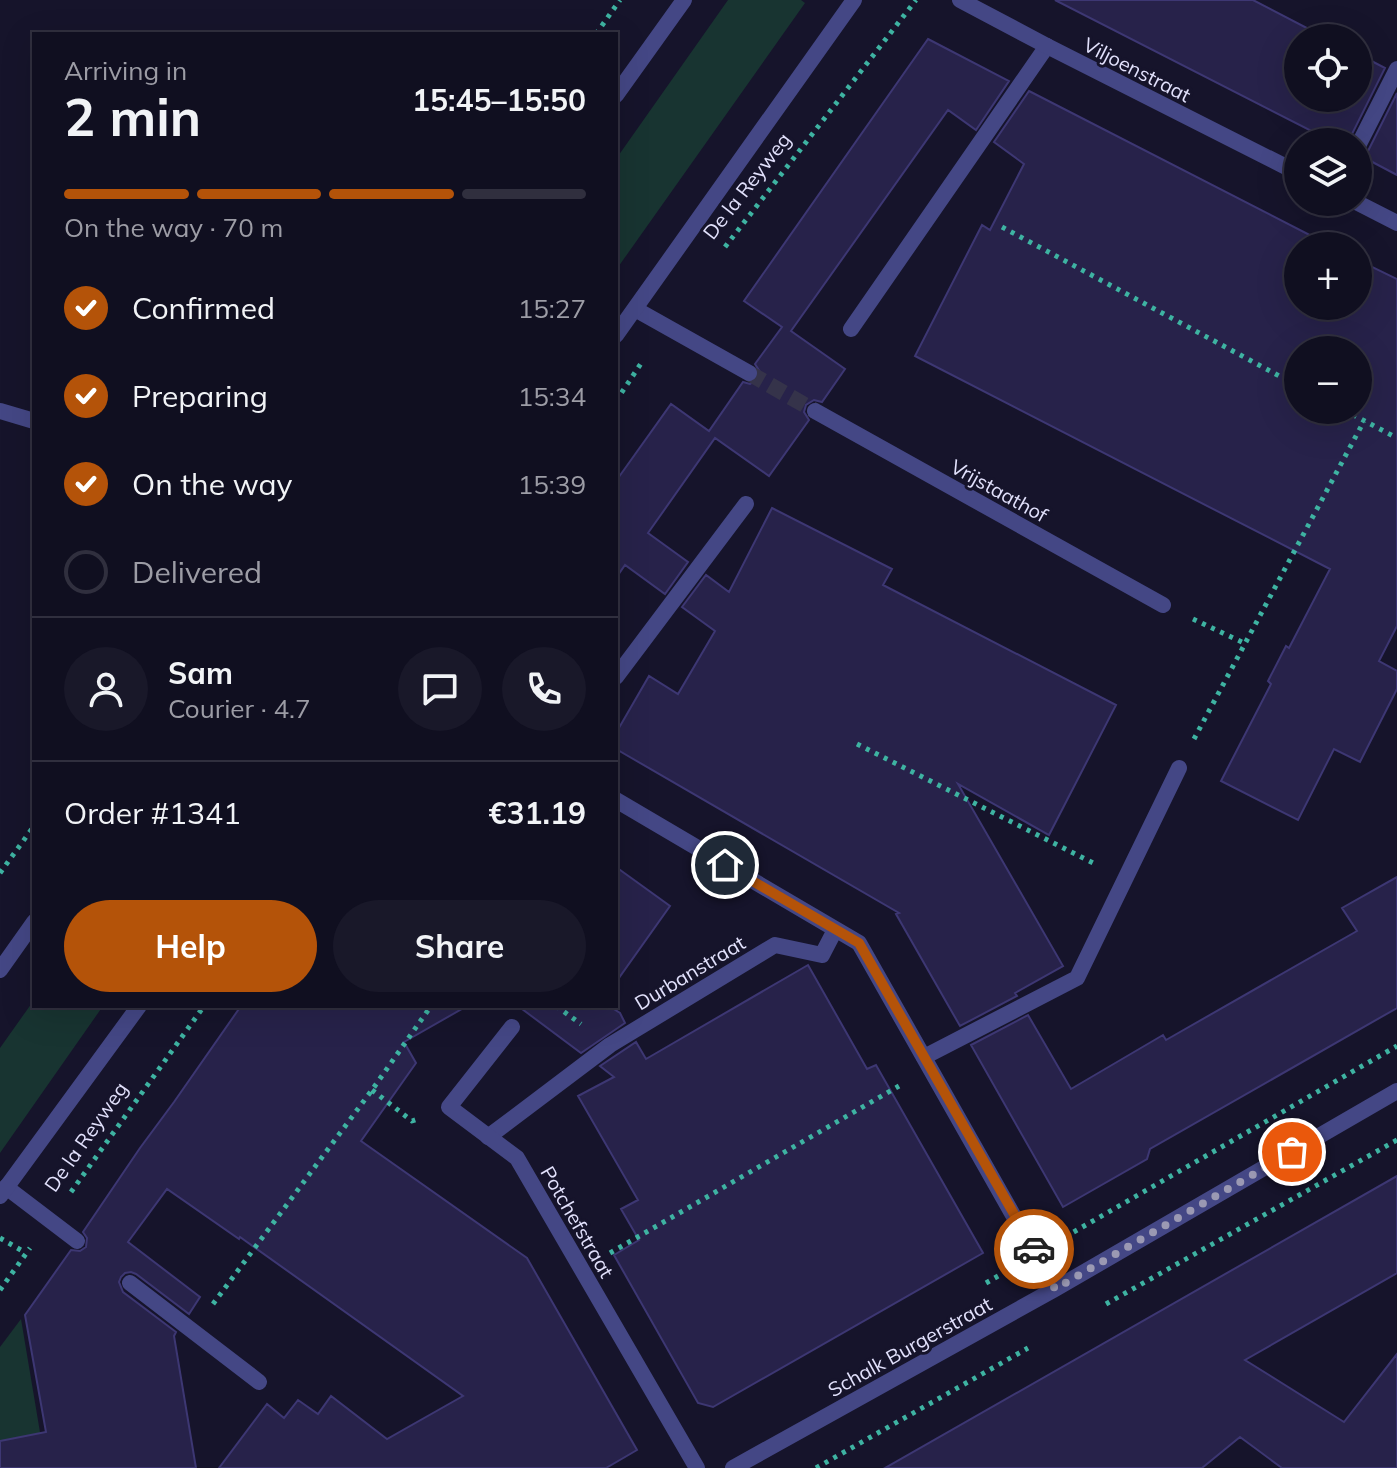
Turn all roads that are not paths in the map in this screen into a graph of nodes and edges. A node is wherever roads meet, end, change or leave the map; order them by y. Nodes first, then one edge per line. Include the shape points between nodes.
1 (684, 0) edge
2 (854, 0) edge
3 (960, 0) edge
4 (1047, 46) junction
5 (1397, 69) edge
6 (618, 92) edge
7 (1367, 128) edge
8 (1284, 166) edge
9 (1372, 210) edge
10 (1397, 223) edge
11 (635, 309) junction
12 (851, 329) dead end
13 (618, 332) edge
14 (749, 373) tunnel mouth
15 (0, 411) edge
16 (815, 411) tunnel mouth
17 (32, 420) edge
18 (746, 504) dead end
19 (1163, 605) road end
20 (618, 674) edge
21 (1179, 768) road end
22 (618, 801) edge
23 (32, 925) edge
24 (835, 930) junction
25 (0, 970) edge
26 (138, 1008) edge
27 (512, 1027) dead end
28 (924, 1057) junction
29 (1397, 1091) edge
30 (488, 1137) junction
31 (3, 1191) edge
32 (77, 1241) dead end
33 (130, 1283) dead end
34 (1055, 1289) junction
35 (259, 1382) dead end
36 (697, 1468) edge
37 (733, 1468) edge

1 - 6 street
2 - 11 street, De la Reyweg
3 - 4 street, Viljoenstraat
4 - 8 street, Viljoenstraat
4 - 12 street
5 - 7 street
9 - 10 street
11 - 13 street, De la Reyweg
11 - 14 street
15 - 17 street
16 - 19 street, Vrijstaathof
18 - 20 street
21 - 28 street via 1077,978
22 - 24 street
23 - 25 street
24 - 28 street via 859,943
24 - 30 street, Durbanstraat via 822,955 775,945 610,1045
26 - 31 street, De la Reyweg
27 - 30 street, Potchefstraat via 449,1107
28 - 34 street
29 - 34 street, Schalk Burgerstraat
30 - 36 street, Potchefstraat via 517,1158
31 - 32 street
33 - 35 street
34 - 37 street, Schalk Burgerstraat

